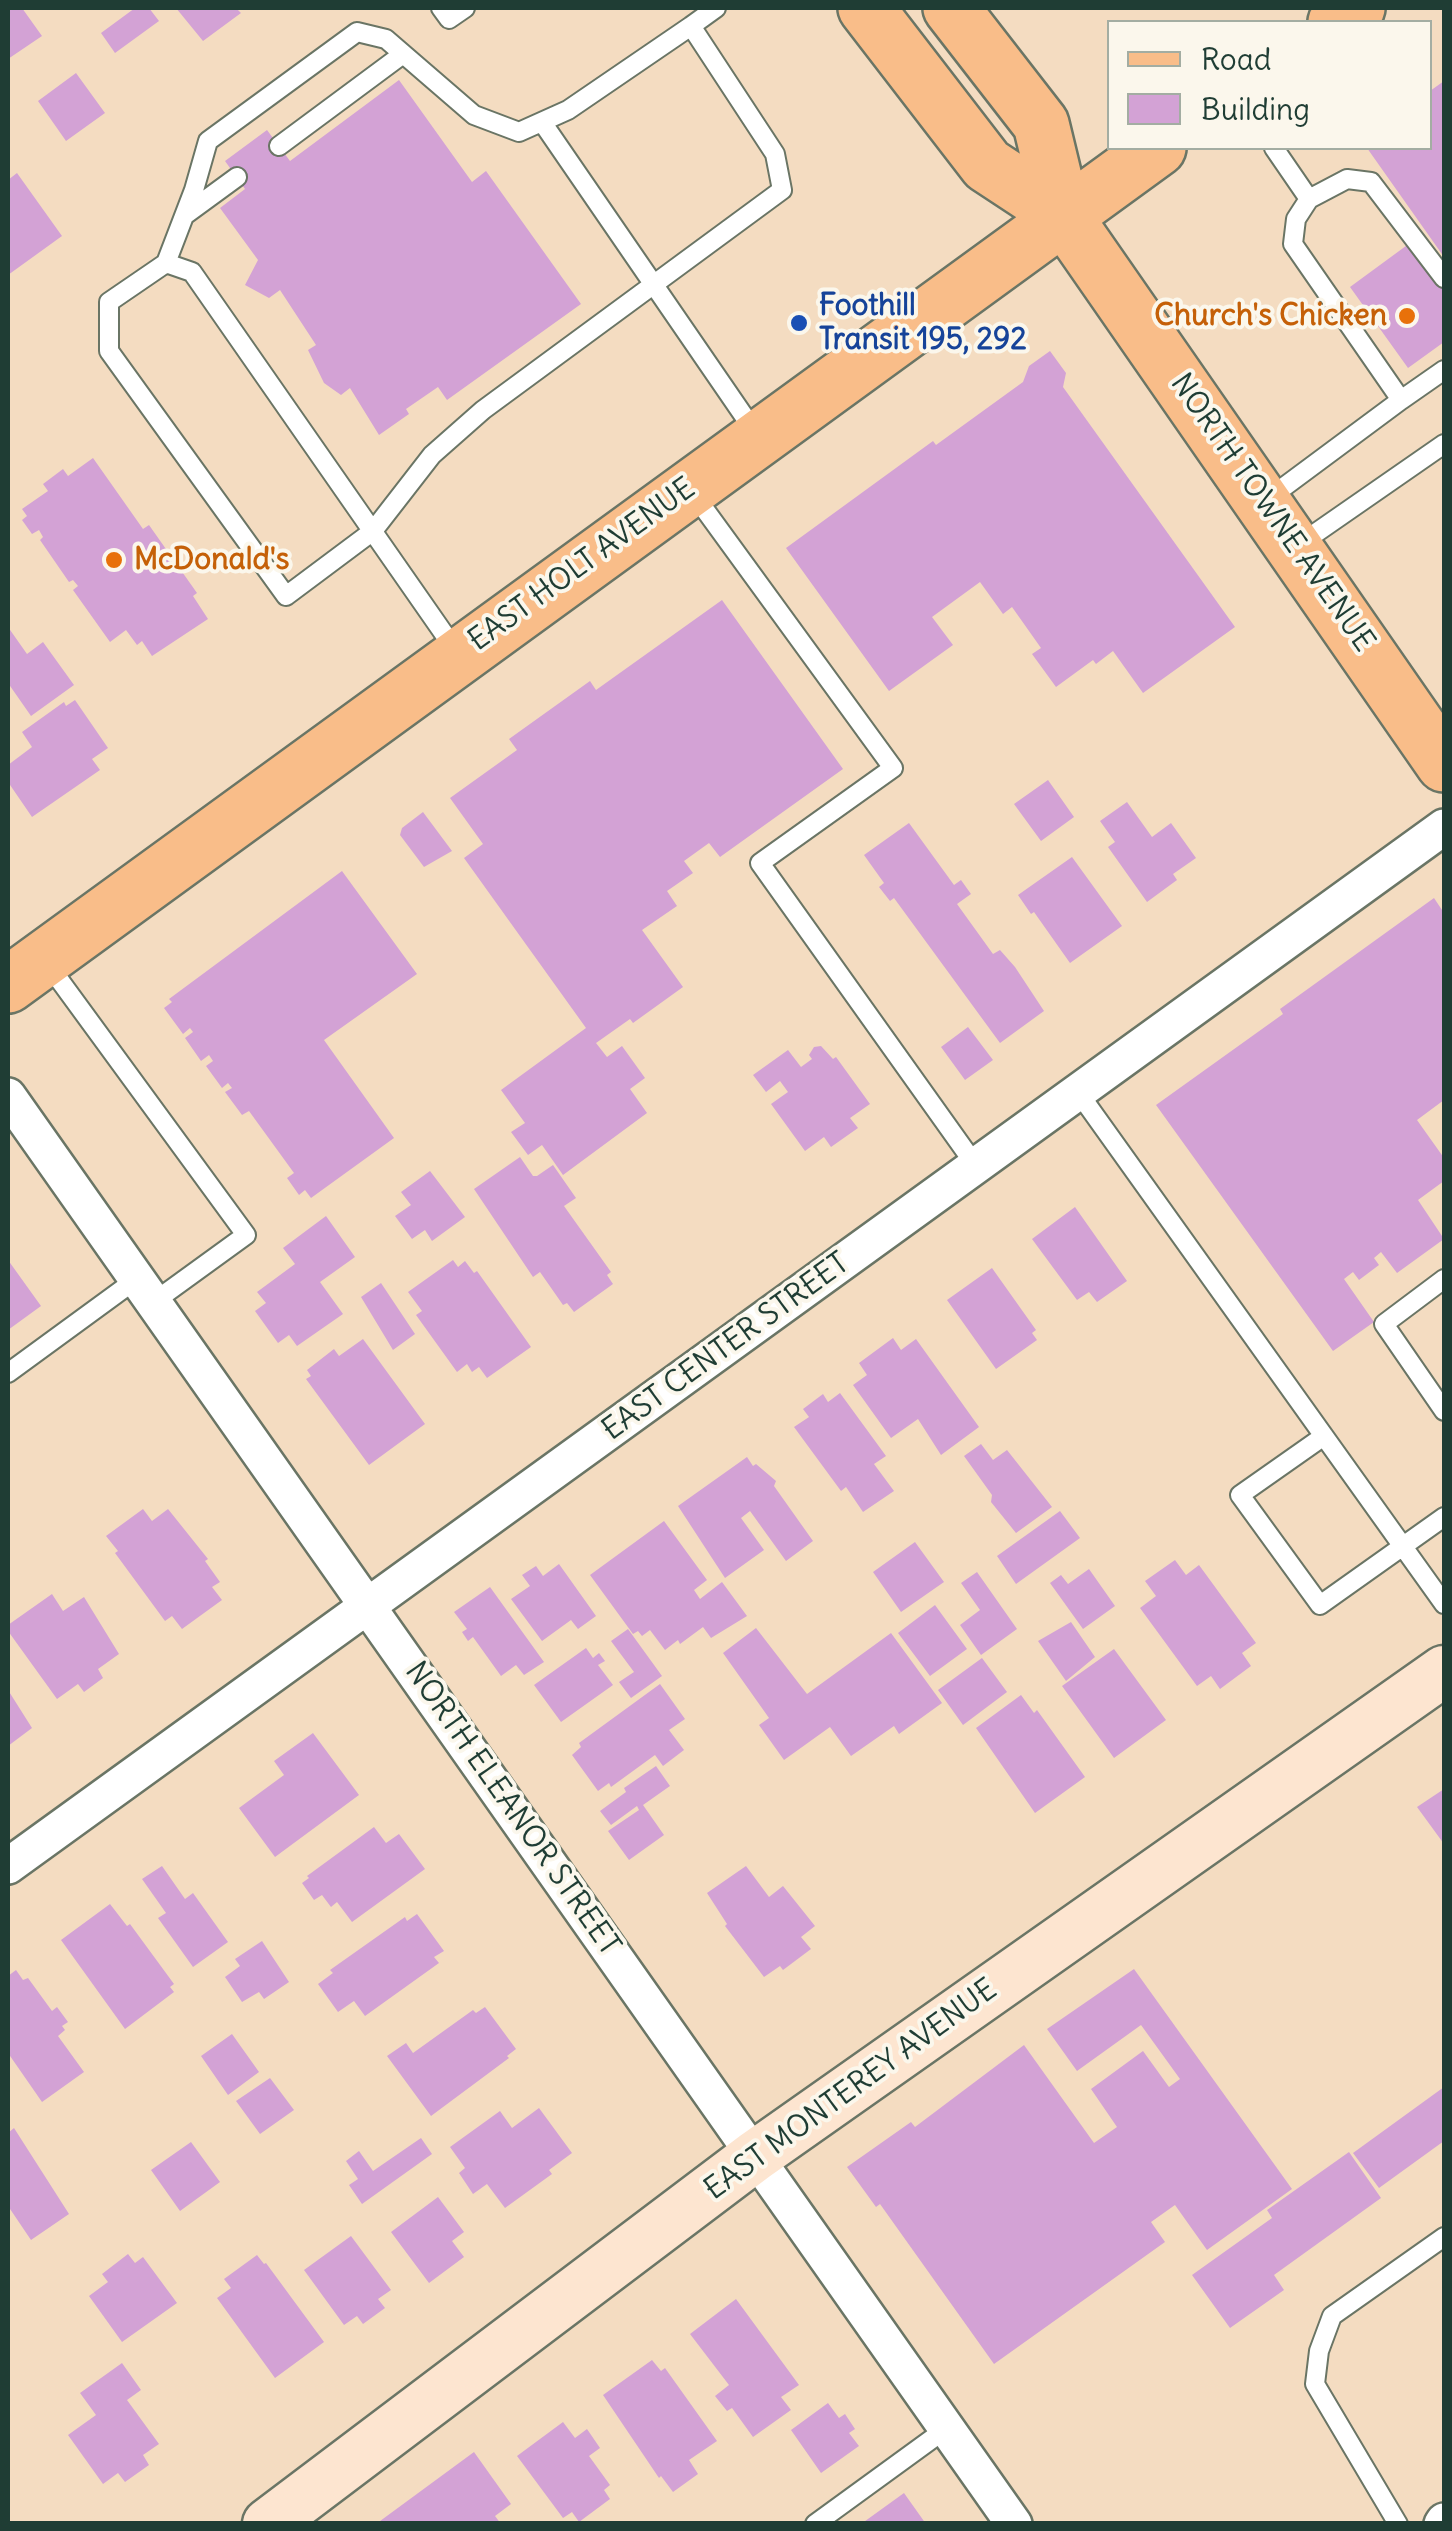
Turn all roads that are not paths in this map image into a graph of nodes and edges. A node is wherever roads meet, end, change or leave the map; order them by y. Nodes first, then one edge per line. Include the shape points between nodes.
1 (441, 8) edge
2 (464, 8) edge
3 (716, 8) edge
4 (866, 8) edge
5 (951, 8) edge
6 (691, 26) junction
7 (403, 54) junction
8 (542, 122) junction
9 (279, 146) dead end
10 (1155, 150) edge
11 (1275, 150) edge
12 (237, 177) dead end
13 (1310, 199) junction
14 (1063, 215) junction
15 (184, 217) junction
16 (166, 263) junction
17 (1444, 278) edge
18 (653, 285) junction
19 (1444, 370) edge
20 (1401, 400) junction
21 (758, 437) junction
22 (1444, 444) edge
23 (688, 488) junction
24 (1264, 502) junction
25 (373, 530) junction
26 (1296, 547) junction
27 (459, 655) junction
28 (1444, 764) edge
29 (1444, 828) edge
30 (25, 972) edge
31 (1078, 1092) junction
32 (8, 1096) edge
33 (976, 1166) junction
34 (1444, 1279) edge
35 (146, 1290) junction
36 (8, 1373) edge
37 (1444, 1412) edge
38 (1324, 1436) junction
39 (1444, 1517) edge
40 (1403, 1546) junction
41 (1444, 1604) edge
42 (368, 1605) junction
43 (1444, 1671) edge
44 (8, 1866) edge
45 (756, 2156) junction
46 (1444, 2237) edge
47 (947, 2428) junction
48 (268, 2524) edge
49 (816, 2524) edge
50 (1014, 2524) edge
51 (1398, 2524) edge

1 - 2 lane via 449,19
3 - 6 lane
4 - 14 main road, NORTH TOWNE AVENUE via 987,165
5 - 14 main road, NORTH TOWNE AVENUE via 1041,124
6 - 8 lane
6 - 18 lane via 775,154 782,190
7 - 8 lane via 474,114 519,132
7 - 9 lane
7 - 15 lane via 386,39 357,32 208,141
8 - 18 lane
10 - 14 main road, EAST HOLT AVENUE
11 - 13 lane
12 - 15 lane
13 - 17 lane via 1347,179 1371,182
13 - 20 lane via 1296,220 1293,244
14 - 21 main road, EAST HOLT AVENUE
14 - 24 main road, NORTH TOWNE AVENUE
15 - 16 lane
16 - 25 lane via 192,272
16 - 25 lane via 109,302 109,351 286,596
18 - 21 lane
18 - 25 lane via 432,454
19 - 20 lane
20 - 24 lane
21 - 23 main road, EAST HOLT AVENUE
22 - 26 lane
23 - 27 main road, EAST HOLT AVENUE
23 - 33 lane via 893,768 760,863
24 - 26 main road, NORTH TOWNE AVENUE
25 - 27 lane
26 - 28 main road, NORTH TOWNE AVENUE
27 - 30 main road, EAST HOLT AVENUE
29 - 31 street, EAST CENTER STREET
30 - 35 lane via 246,1234
31 - 33 street, EAST CENTER STREET
31 - 38 lane
32 - 35 street, NORTH ELEANOR STREET
33 - 42 street, EAST CENTER STREET
34 - 37 lane via 1384,1324
35 - 36 lane
35 - 42 street, NORTH ELEANOR STREET
38 - 40 lane
38 - 40 lane via 1240,1495 1320,1605
39 - 40 lane
40 - 41 lane
42 - 44 street, EAST CENTER STREET
42 - 45 street, NORTH ELEANOR STREET
43 - 45 street, EAST MONTEREY AVENUE
45 - 47 street, NORTH ELEANOR STREET
45 - 48 street, EAST MONTEREY AVENUE
46 - 51 lane via 1332,2316 1319,2352 1315,2384
47 - 49 lane
47 - 50 street, NORTH ELEANOR STREET

